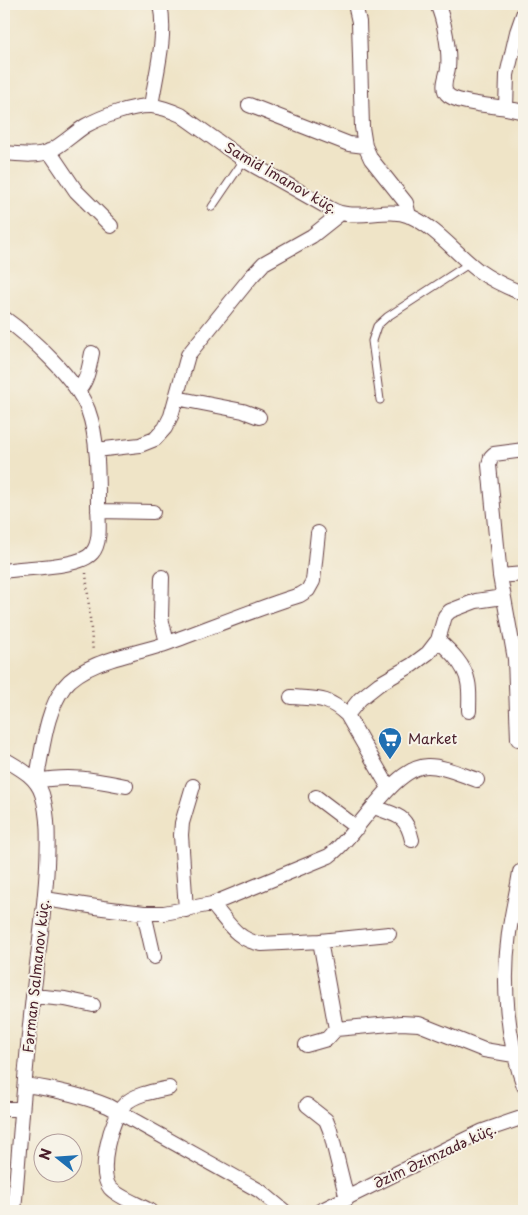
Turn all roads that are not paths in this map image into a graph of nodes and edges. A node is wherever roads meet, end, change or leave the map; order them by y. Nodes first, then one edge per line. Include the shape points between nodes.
1 (160, 4) edge
2 (355, 4) edge
3 (437, 4) edge
4 (524, 12) edge
5 (249, 105) dead end
6 (152, 106) junction
7 (506, 108) junction
8 (524, 112) edge
9 (365, 146) junction
10 (49, 151) junction
11 (4, 153) edge
12 (244, 160) junction
13 (212, 207) dead end
14 (341, 213) junction
15 (409, 216) junction
16 (111, 226) dead end
17 (470, 263) junction
18 (524, 294) edge
19 (4, 318) edge
20 (92, 354) dead end
21 (78, 391) junction
22 (176, 398) junction
23 (380, 400) dead end
24 (259, 417) dead end
25 (96, 450) junction
26 (524, 450) edge
27 (98, 511) junction
28 (153, 512) dead end
29 (318, 533) dead end
30 (4, 571) edge
31 (524, 574) edge
32 (500, 576) junction
33 (162, 577) dead end
34 (503, 597) junction
35 (438, 640) junction
36 (167, 643) junction
37 (291, 697) dead end
38 (469, 711) dead end
39 (347, 715) junction
40 (518, 739) dead end
41 (4, 759) edge
42 (477, 780) dead end
43 (36, 781) junction
44 (126, 786) dead end
45 (192, 786) dead end
46 (389, 788) junction
47 (316, 797) dead end
48 (374, 807) junction
49 (357, 828) junction
50 (412, 840) dead end
51 (520, 872) dead end
52 (45, 899) junction
53 (212, 904) junction
54 (186, 910) junction
55 (144, 913) junction
56 (389, 934) dead end
57 (320, 941) junction
58 (154, 957) dead end
59 (33, 996) junction
60 (93, 1005) dead end
61 (336, 1029) junction
62 (306, 1045) dead end
63 (514, 1055) junction
64 (25, 1085) junction
65 (524, 1086) edge
66 (169, 1088) dead end
67 (307, 1105) dead end
68 (4, 1109) edge
69 (22, 1110) junction
70 (119, 1111) junction
71 (524, 1117) edge
72 (347, 1199) junction
73 (14, 1211) edge
74 (150, 1211) edge
75 (284, 1211) edge
76 (320, 1211) edge

1 - 6 street via 162,29
2 - 9 street via 359,22
3 - 7 street via 448,54 444,87 447,94 454,99
4 - 7 street via 507,75
5 - 9 street via 349,144
6 - 10 street, Samid İmanov küç. via 135,107 105,117
6 - 12 street, Samid İmanov küç. via 182,115
7 - 8 street
9 - 15 street via 371,159 406,203
10 - 11 street, Samid İmanov küç. via 25,155
10 - 16 street via 76,191
12 - 13 lane
12 - 14 street, Samid İmanov küç.
14 - 15 street, Samid İmanov küç. via 391,212
14 - 22 street via 312,236 264,264 251,277 188,355
15 - 17 street, Samid İmanov küç. via 440,235
17 - 18 street, Samid İmanov küç. via 490,279
17 - 23 lane via 377,326 372,341
19 - 21 street via 40,347
20 - 21 street via 87,377
21 - 25 street via 89,412
22 - 24 street
22 - 25 street via 165,428 155,439 140,445
25 - 27 street
26 - 32 street via 494,454 488,465
27 - 28 street
27 - 30 street via 97,540 93,552 84,559 69,564
29 - 36 street via 313,581 308,590
31 - 32 street
32 - 34 street
33 - 36 street via 161,618
34 - 35 street via 450,611 445,616
34 - 40 street via 515,659
35 - 38 street via 465,673
35 - 39 street via 428,653 360,699
36 - 43 street via 94,666 66,685 56,699 49,721
37 - 39 street via 324,700 336,704
39 - 46 street
41 - 43 street
42 - 46 street via 425,766 404,775
43 - 44 street via 75,777
43 - 52 street, Fərman Salmanov küç. via 46,806
45 - 54 street via 181,834
46 - 48 street
47 - 49 street
48 - 49 street
48 - 50 street via 403,818
49 - 53 street via 329,856
51 - 63 street via 507,956 507,992
52 - 55 street
52 - 59 street, Fərman Salmanov küç.
53 - 54 street
53 - 57 street via 242,938 252,943
54 - 55 street
55 - 58 street
56 - 57 street
57 - 61 street
59 - 60 street
59 - 64 street, Fərman Salmanov küç.
61 - 62 street via 327,1039
61 - 63 street via 419,1024 484,1050
63 - 65 street
64 - 69 street, Fərman Salmanov küç.
64 - 70 street via 93,1100
66 - 70 street via 126,1102
67 - 72 street via 326,1120
68 - 69 street
69 - 73 street, Fərman Salmanov küç.
70 - 74 street via 107,1150 106,1179 111,1188
70 - 75 street via 260,1191
71 - 72 street, Əzim Əzimzadə küç. via 483,1131
72 - 76 street, Əzim Əzimzadə küç.

